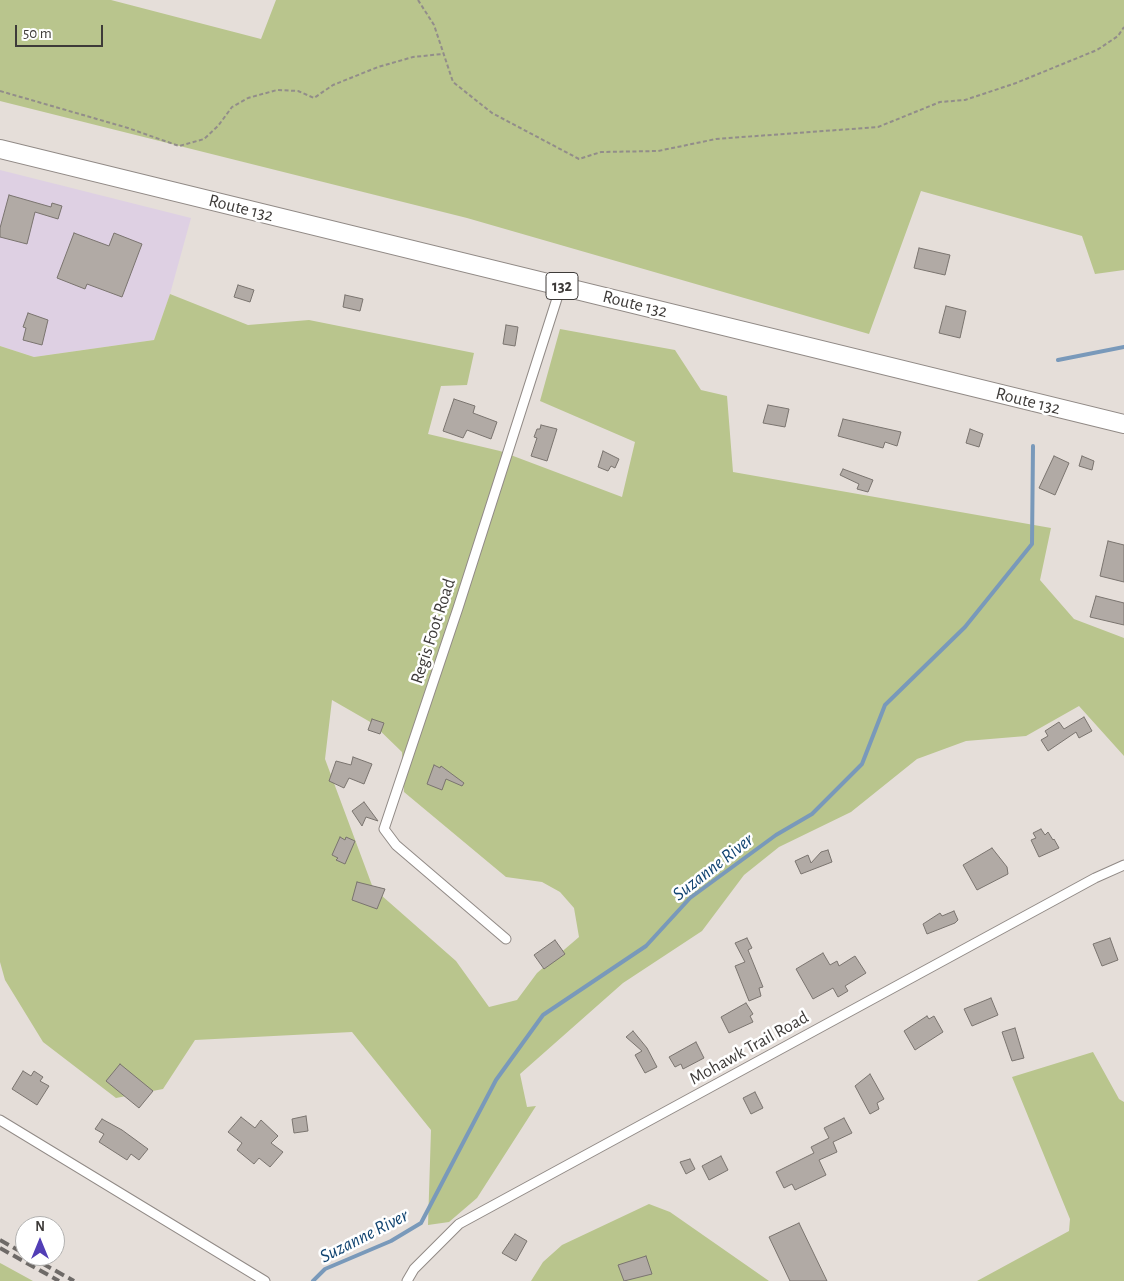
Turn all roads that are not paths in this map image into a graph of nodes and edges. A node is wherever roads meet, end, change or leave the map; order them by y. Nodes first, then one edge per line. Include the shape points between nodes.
1 (0, 149) edge
2 (561, 286) junction
3 (1124, 424) edge
4 (1124, 865) edge
5 (506, 939) dead end
6 (0, 1120) edge
7 (265, 1281) edge
8 (407, 1281) edge

1 - 2 highway, Route 132 / 132
2 - 3 highway, Route 132 / 132
2 - 5 street, Regis Foot Road via 384,829 396,845
4 - 8 street, Mohawk Trail Road via 459,1224 414,1269
6 - 7 street

